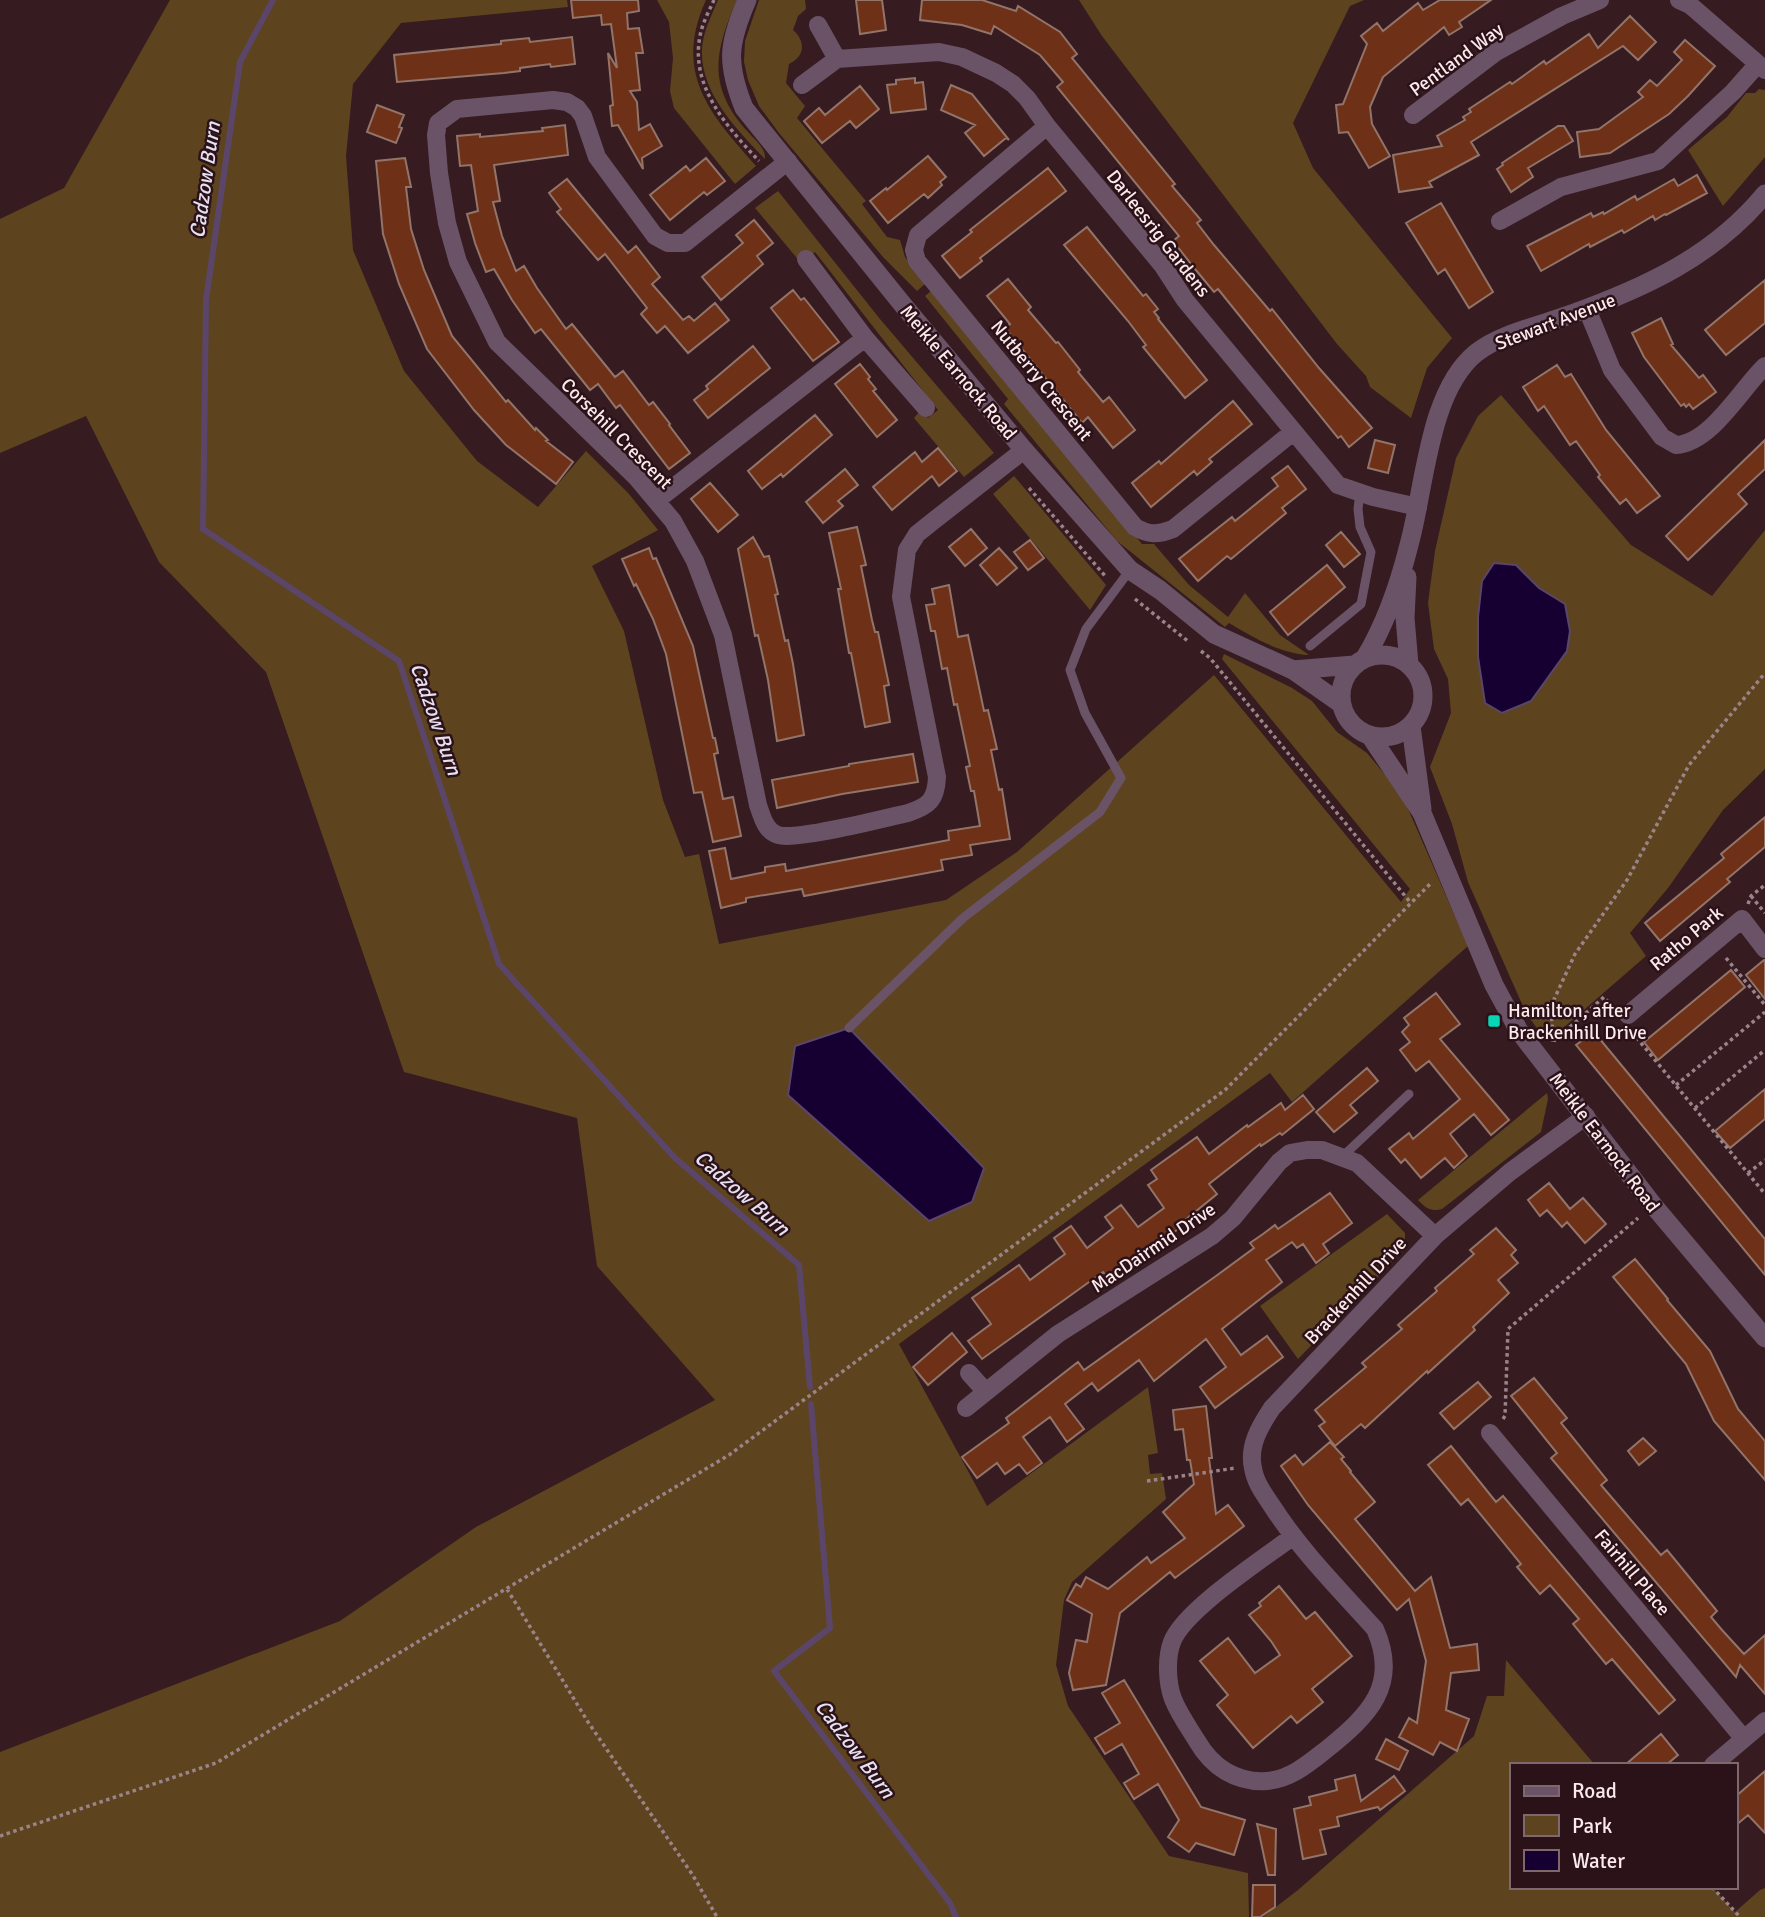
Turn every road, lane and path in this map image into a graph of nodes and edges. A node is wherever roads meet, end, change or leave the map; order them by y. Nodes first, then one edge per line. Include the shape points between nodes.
1 (747, 0) edge
2 (1600, 0) edge
3 (1679, 0) edge
4 (818, 25) dead end
5 (837, 59) junction
6 (1761, 68) edge
7 (802, 85) dead end
8 (1413, 115) dead end
9 (1047, 126) junction
10 (788, 161) junction
11 (1765, 194) edge
12 (1500, 221) dead end
13 (806, 259) dead end
14 (1587, 309) junction
15 (865, 338) junction
16 (1765, 366) edge
17 (926, 408) dead end
18 (1293, 432) junction
19 (1024, 450) junction
20 (1007, 463) junction
21 (1360, 492) junction
22 (656, 501) junction
23 (1418, 507) junction
24 (1409, 545) junction
25 (1123, 578) junction
26 (1189, 642) dead end
27 (1310, 646) dead end
28 (1200, 650) dead end
29 (1359, 662) junction
30 (1409, 664) junction
31 (1293, 670) junction
32 (1765, 673) edge
33 (1340, 703) junction
34 (1411, 726) junction
35 (1371, 737) junction
36 (1422, 813) junction
37 (1446, 869) junction
38 (1765, 885) edge
39 (1751, 896) junction
40 (1410, 902) junction
41 (1765, 913) edge
42 (1742, 919) junction
43 (1713, 943) junction
44 (1765, 949) edge
45 (1765, 1005) edge
46 (1765, 1012) edge
47 (1625, 1017) junction
48 (849, 1028) dead end
49 (1765, 1050) edge
50 (1676, 1085) junction
51 (1409, 1094) dead end
52 (1695, 1108) junction
53 (1586, 1116) junction
54 (1343, 1156) junction
55 (1765, 1160) edge
56 (1748, 1173) junction
57 (1765, 1194) edge
58 (1653, 1205) junction
59 (1435, 1236) junction
60 (1765, 1338) edge
61 (969, 1373) dead end
62 (986, 1392) junction
63 (966, 1408) dead end
64 (1490, 1433) joint
65 (1252, 1466) junction
66 (1147, 1481) dead end
67 (1292, 1537) junction
68 (507, 1588) junction
69 (1765, 1721) edge
70 (1744, 1739) junction
71 (1715, 1763) edge
72 (0, 1836) edge
73 (1714, 1889) edge
74 (717, 1917) edge
75 (1740, 1917) edge

1 - 10 street, Meikle Earnock Road via 733,34 732,80 744,108
2 - 8 street, Pentland Way via 1496,52
3 - 6 street
4 - 5 street
5 - 7 street
5 - 9 street, Darleesrig Gardens via 929,52 962,57 1013,84
6 - 12 street via 1658,160 1561,187
9 - 18 street, Darleesrig Gardens
9 - 18 street, Nutberry Crescent via 918,236 917,261 1135,527 1144,532 1172,530
10 - 19 street, Meikle Earnock Road
10 - 22 street, Corsehill Crescent via 685,243 668,243 655,236 597,157 583,116 567,102 457,109 438,123 447,223 458,262 497,342
11 - 14 street, Stewart Avenue via 1729,231 1695,256 1658,279
13 - 15 street
14 - 16 street via 1612,370 1662,437 1676,445 1693,441 1707,430
14 - 23 street, Stewart Avenue via 1501,339 1476,354 1457,375 1442,401
15 - 17 street
15 - 22 street
18 - 21 street, Darleesrig Gardens via 1338,485
19 - 20 street, Corsehill Crescent
19 - 25 street, Meikle Earnock Road
20 - 22 street, Corsehill Crescent via 924,528 907,551 901,597 937,778 932,801 908,813 796,836 777,835 764,824 723,635 695,561
20 - 25 path via 1104,576
21 - 23 street, Darleesrig Gardens
21 - 27 lane via 1360,527 1371,552 1361,604
23 - 24 street, Stewart Avenue
24 - 29 street, Stewart Avenue via 1378,635
24 - 30 street, Stewart Avenue via 1405,618
25 - 26 path
25 - 31 street, Meikle Earnock Road via 1160,590 1214,634
25 - 48 lane via 1086,629 1070,670 1085,713 1121,778 1100,813 963,918
28 - 40 path
29 - 30 street via 1377,655 1394,656
29 - 31 street, Meikle Earnock Road
29 - 33 street via 1345,676
30 - 34 street via 1422,684 1423,695
31 - 33 street, Meikle Earnock Road
32 - 47 path via 1689,765 1627,880 1575,954 1551,1006 1553,1042 1604,997
33 - 35 street via 1356,730
34 - 35 street via 1385,738
34 - 36 street, Meikle Earnock Road
35 - 36 street, Meikle Earnock Road
36 - 37 street, Meikle Earnock Road
37 - 40 path
37 - 53 street, Meikle Earnock Road via 1494,985 1519,1031
38 - 39 path
39 - 41 path
39 - 42 path
40 - 68 path via 1225,1090 729,1455
42 - 43 street, Ratho Park
42 - 44 street, Ratho Park
43 - 45 path
43 - 47 street, Ratho Park
46 - 50 path
47 - 50 path
49 - 52 path
50 - 52 path
51 - 54 lane
52 - 56 path
53 - 58 street, Meikle Earnock Road
53 - 59 street, Brackenhill Drive
54 - 59 street, MacDairmid Drive via 1371,1174
54 - 62 street, MacDairmid Drive via 1322,1150 1290,1153 1212,1236 1058,1334
55 - 56 path
56 - 57 path
58 - 60 street, Meikle Earnock Road
58 - 64 path via 1508,1329 1506,1416
59 - 65 street, Brackenhill Drive via 1272,1408 1253,1444
61 - 62 street
62 - 63 street, MacDairmid Drive
64 - 70 street, Fairhill Place
65 - 66 path
65 - 67 street via 1257,1484
67 - 67 street via 1375,1629 1385,1669 1380,1693 1354,1727 1301,1769 1268,1781 1248,1780 1214,1764 1173,1699 1168,1670 1172,1641 1210,1598
68 - 72 path via 216,1763
68 - 74 path via 588,1723
69 - 70 street
70 - 71 street
73 - 75 path

